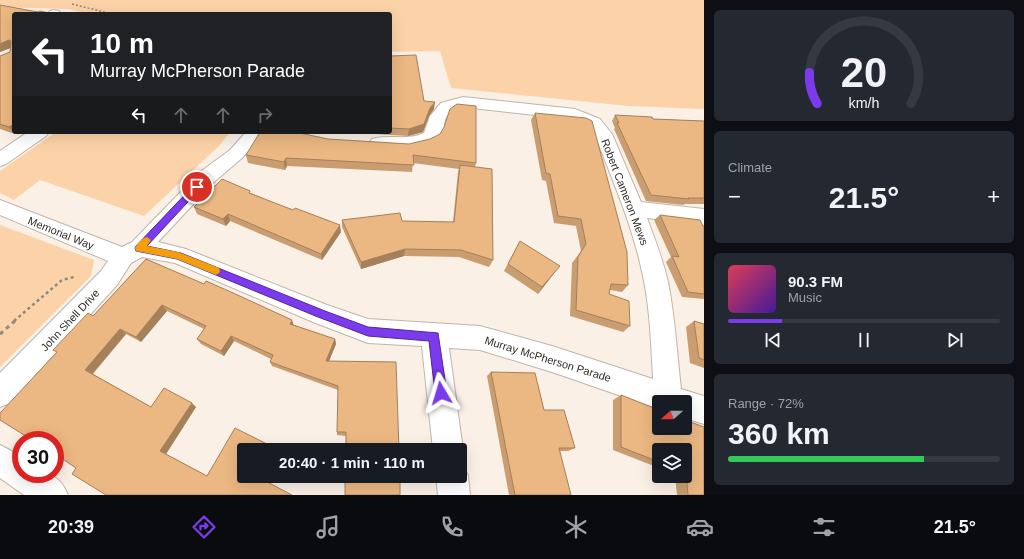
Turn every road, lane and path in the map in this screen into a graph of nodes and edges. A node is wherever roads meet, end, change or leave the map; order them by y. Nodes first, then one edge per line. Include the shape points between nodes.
1 (69, 4) dead end
2 (103, 12) edge
3 (37, 134) edge
4 (254, 134) edge
5 (359, 141) edge
6 (0, 160) edge
7 (0, 207) edge
8 (634, 209) junction
9 (704, 217) edge
10 (131, 253) junction
11 (109, 278) junction
12 (0, 334) edge
13 (434, 336) junction
14 (0, 393) edge
15 (660, 395) edge
16 (677, 395) edge
17 (692, 406) edge
18 (704, 410) edge
19 (447, 443) edge
20 (0, 460) edge
21 (453, 483) edge
22 (52, 495) edge
23 (454, 495) edge

1 - 2 path
3 - 6 street
4 - 10 street
5 - 8 street, Robert Cameron Mews via 408,144 422,142 432,136 438,116 447,106 463,102 575,114 594,123 603,134
7 - 10 street, Memorial Way
8 - 9 street
8 - 16 street, Robert Cameron Mews via 653,269
10 - 11 street, John Shell Drive
10 - 13 street, Murray McPherson Parade via 178,255 368,331
11 - 12 path via 77,277 62,280
11 - 14 street, John Shell Drive
13 - 15 street, Murray McPherson Parade via 480,338
13 - 19 street
17 - 18 street, Murray McPherson Parade
20 - 22 street
21 - 23 street

